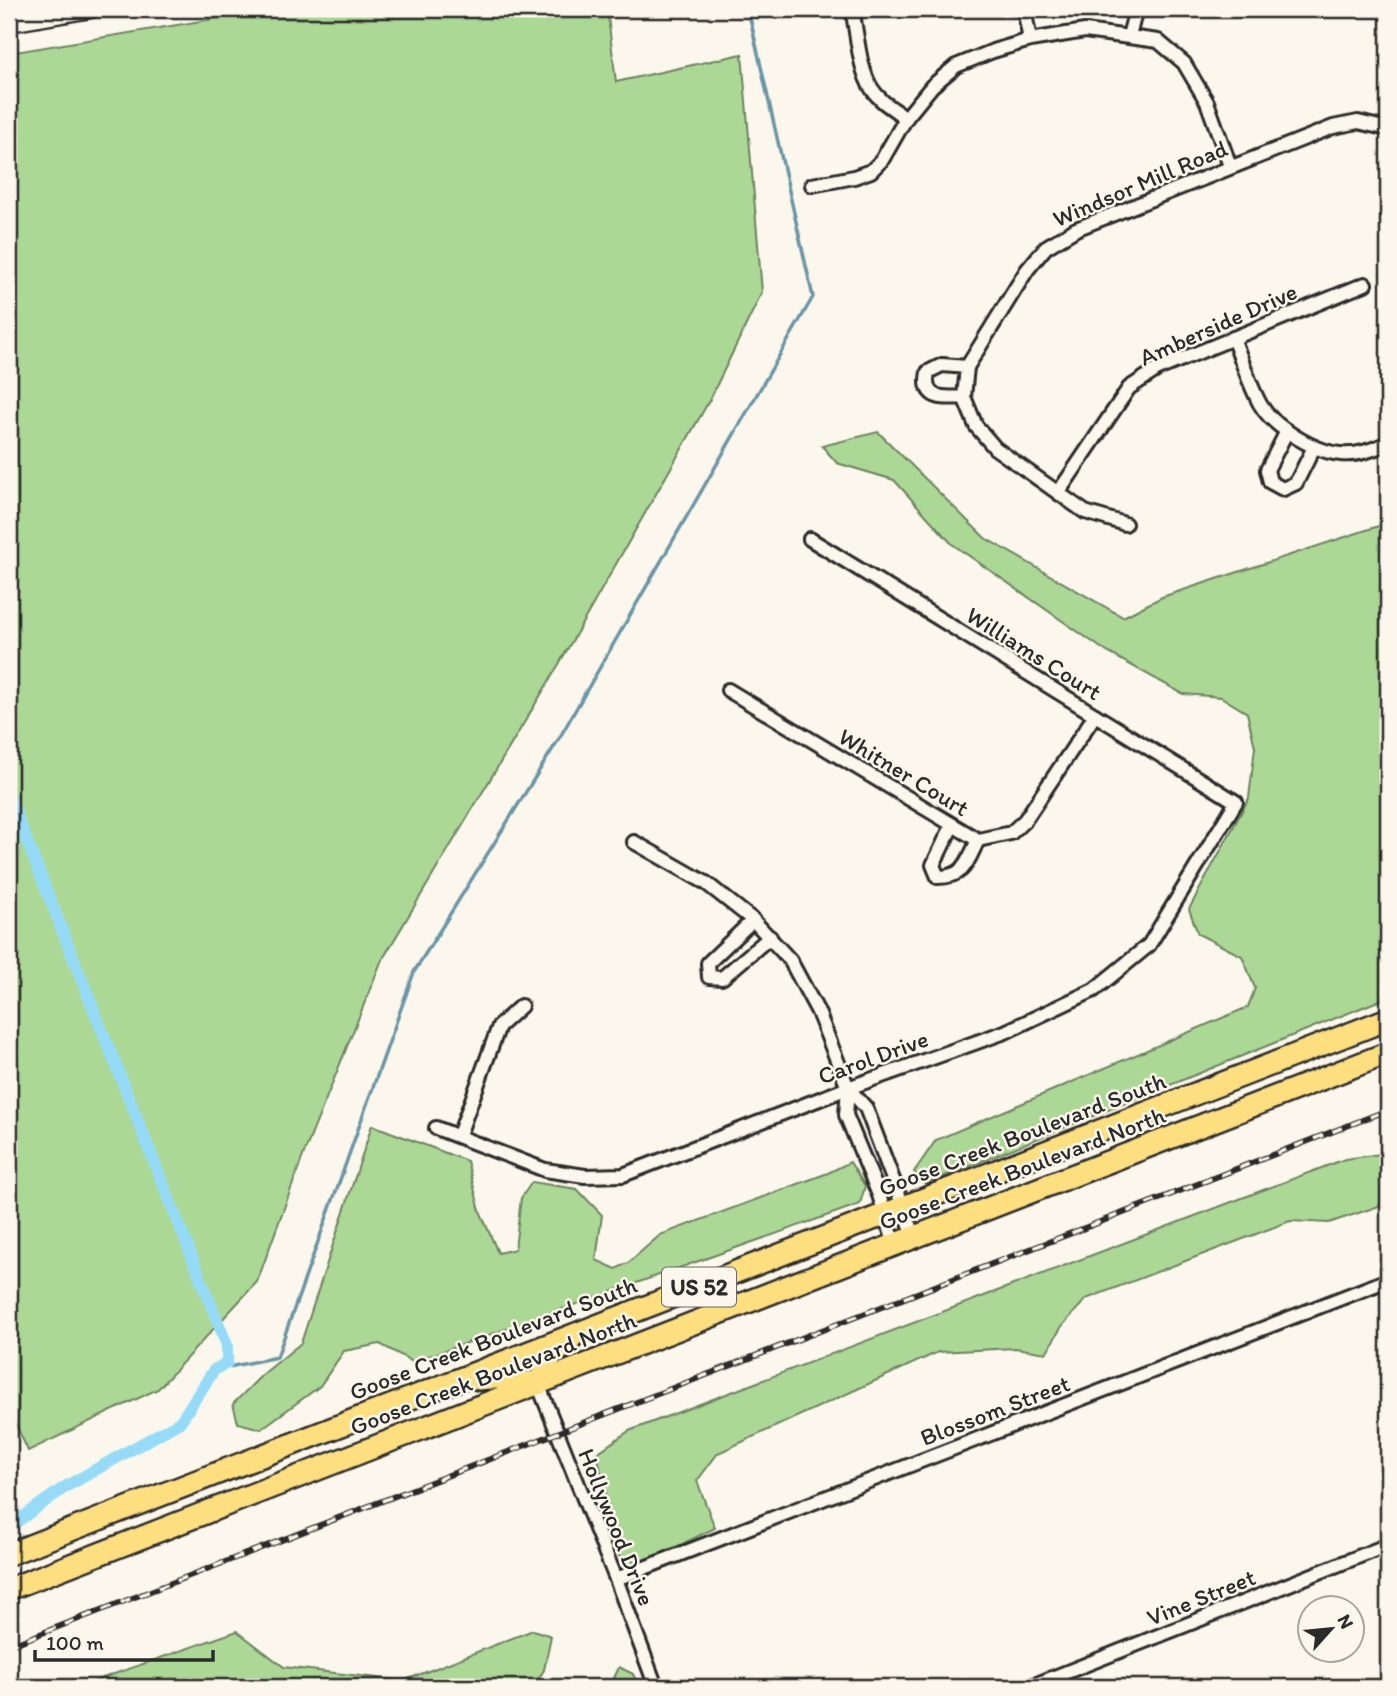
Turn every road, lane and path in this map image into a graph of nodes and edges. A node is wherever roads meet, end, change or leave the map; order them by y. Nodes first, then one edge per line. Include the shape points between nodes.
1 (91, 9) edge
2 (852, 9) edge
3 (1024, 9) edge
4 (1136, 9) edge
5 (9, 23) edge
6 (1129, 36) junction
7 (1030, 40) junction
8 (906, 118) junction
9 (1388, 129) edge
10 (1230, 166) junction
11 (811, 185) dead end
12 (1365, 284) dead end
13 (1233, 338) junction
14 (967, 367) junction
15 (964, 397) junction
16 (1287, 431) junction
17 (1388, 443) edge
18 (1314, 446) junction
19 (1058, 493) junction
20 (1125, 524) dead end
21 (810, 539) dead end
22 (728, 690) dead end
23 (1095, 715) junction
24 (1236, 802) joint
25 (952, 826) junction
26 (978, 840) junction
27 (634, 842) dead end
28 (753, 919) junction
29 (770, 937) junction
30 (521, 1006) dead end
31 (1388, 1019) edge
32 (1388, 1053) edge
33 (848, 1088) junction
34 (436, 1128) dead end
35 (459, 1135) junction
36 (895, 1211) junction
37 (905, 1242) junction
38 (1388, 1280) edge
39 (592, 1328) junction
40 (451, 1383) junction
41 (538, 1384) junction
42 (1388, 1545) edge
43 (9, 1554) edge
44 (616, 1578) junction
45 (9, 1589) edge
46 (656, 1687) edge
47 (1030, 1687) edge

1 - 5 street
2 - 8 street via 871,88
3 - 7 street
4 - 6 street
6 - 7 street via 1085,31
6 - 10 street via 1158,41 1184,63 1208,102
7 - 8 street via 956,66
8 - 11 street via 871,171
9 - 10 street, Windsor Mill Road via 1358,122 1333,127
10 - 14 street, Windsor Mill Road via 1076,229 1046,247
12 - 13 street, Amberside Drive
13 - 16 street via 1261,406
13 - 19 street, Amberside Drive via 1158,369 1129,388
14 - 15 street
14 - 15 street via 942,365 928,372 926,381 939,398
15 - 19 street via 976,426 995,448
16 - 18 street
16 - 18 street via 1267,470 1270,482 1283,489 1296,483
17 - 18 street via 1372,451 1342,455
19 - 20 street via 1085,512
21 - 23 street, Williams Court
22 - 25 street, Whitner Court
23 - 24 street, Williams Court
23 - 26 street, Whitner Court via 1025,820 1011,833
24 - 33 street, Carol Drive via 1149,945 1094,990 1005,1032
25 - 26 street, Whitner Court
25 - 26 street via 933,865 937,877 963,870
27 - 28 street via 706,883
28 - 29 street
28 - 29 street via 708,963 709,977 722,978
29 - 33 street via 790,960 818,1012
30 - 35 street via 499,1026
31 - 36 highway, Goose Creek Boulevard South / US 52
32 - 37 highway, Goose Creek Boulevard North / US 52
33 - 35 street, Carol Drive via 623,1175 545,1170
33 - 36 street via 866,1108
33 - 36 street via 846,1115
34 - 35 street, Carol Drive
36 - 37 street
36 - 37 street
36 - 39 highway, Goose Creek Boulevard South / US 52
37 - 41 highway, Goose Creek Boulevard North / US 52
38 - 44 street, Blossom Street
39 - 40 highway, Goose Creek Boulevard South / US 52
39 - 41 highway via 551,1356
40 - 41 highway via 502,1377
40 - 43 highway, Goose Creek Boulevard South / US 52
41 - 44 street, Hollywood Drive
41 - 45 highway, Goose Creek Boulevard North / US 52
42 - 47 street, Vine Street
44 - 46 street, Hollywood Drive

